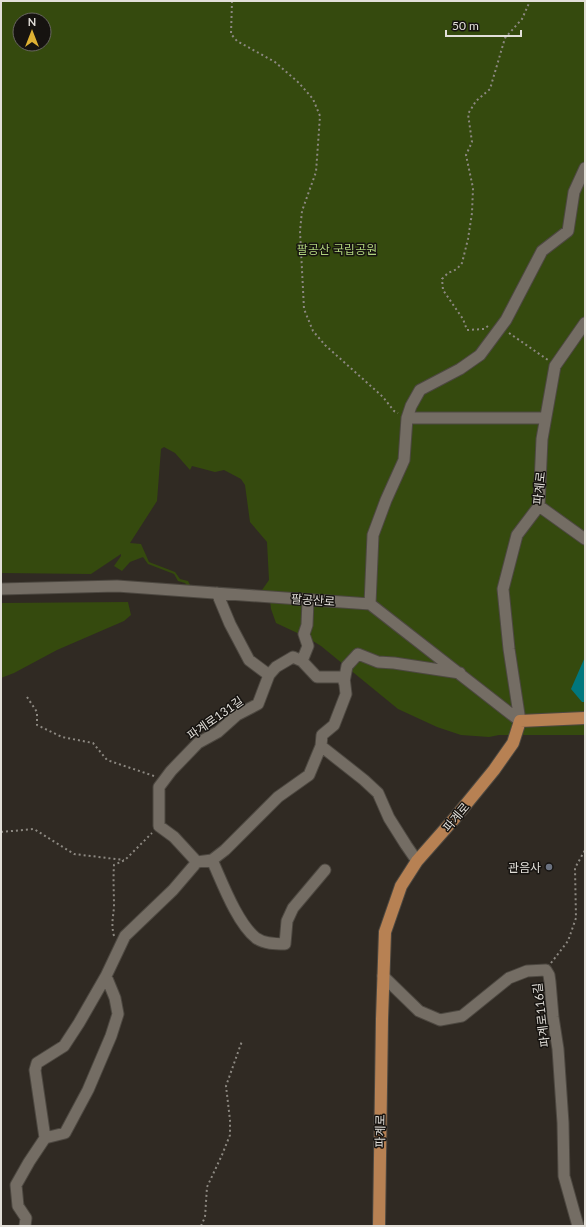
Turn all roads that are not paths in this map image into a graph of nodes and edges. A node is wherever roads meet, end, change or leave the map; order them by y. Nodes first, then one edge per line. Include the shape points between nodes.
1 (585, 168) edge
2 (585, 323) edge
3 (407, 418) junction
4 (545, 418) junction
5 (539, 506) junction
6 (585, 539) edge
7 (1, 589) edge
8 (217, 593) junction
9 (308, 600) junction
10 (370, 604) junction
11 (302, 661) junction
12 (460, 673) junction
13 (269, 675) junction
14 (344, 682) junction
15 (585, 718) edge
16 (520, 721) junction
17 (321, 746) junction
18 (212, 860) junction
19 (417, 861) junction
20 (197, 862) junction
21 (325, 870) dead end
22 (106, 976) junction
23 (383, 976) junction
24 (45, 1138) junction
25 (25, 1226) edge
26 (378, 1226) edge
27 (578, 1226) edge

1 - 3 street via 574,192 568,231 542,250 500,328 480,355 460,369 420,390
2 - 4 street, 파계로 via 555,366
3 - 4 street
3 - 10 street via 404,460 373,535
4 - 5 street, 파계로
5 - 6 street
5 - 16 street, 파계로 via 517,535 503,589
7 - 8 street, 팔공산로 via 116,586
8 - 9 street, 팔공산로
8 - 13 street via 249,660
9 - 10 street, 팔공산로
9 - 11 street via 304,634 308,646
10 - 12 street
11 - 13 street, 파계로131길 via 292,657
11 - 14 street via 317,677 344,677
12 - 14 street via 378,662 358,654 347,666
12 - 16 street
13 - 20 street, 파계로131길 via 258,704 237,715 218,732 198,743 159,787 159,826 174,837
14 - 17 street via 346,694 334,725 322,734
15 - 16 main road
16 - 19 main road, 파계로 via 513,743 494,770
17 - 18 street via 309,775 278,797
17 - 19 street via 378,793 389,818
18 - 20 street
18 - 21 street via 244,925 256,938 272,944 285,944 287,921 293,908
19 - 23 main road, 파계로 via 401,886 385,932
20 - 22 street via 173,890 125,936
22 - 24 street via 64,1046 37,1063 34,1070
22 - 24 street via 118,1014 111,1036 88,1090 65,1133
23 - 26 main road, 파계로
23 - 27 street, 파계로116길 via 419,1011 440,1020 462,1016 509,978 527,971 546,970 549,975 558,1049 564,1176
24 - 25 street via 16,1185 18,1206 26,1218

